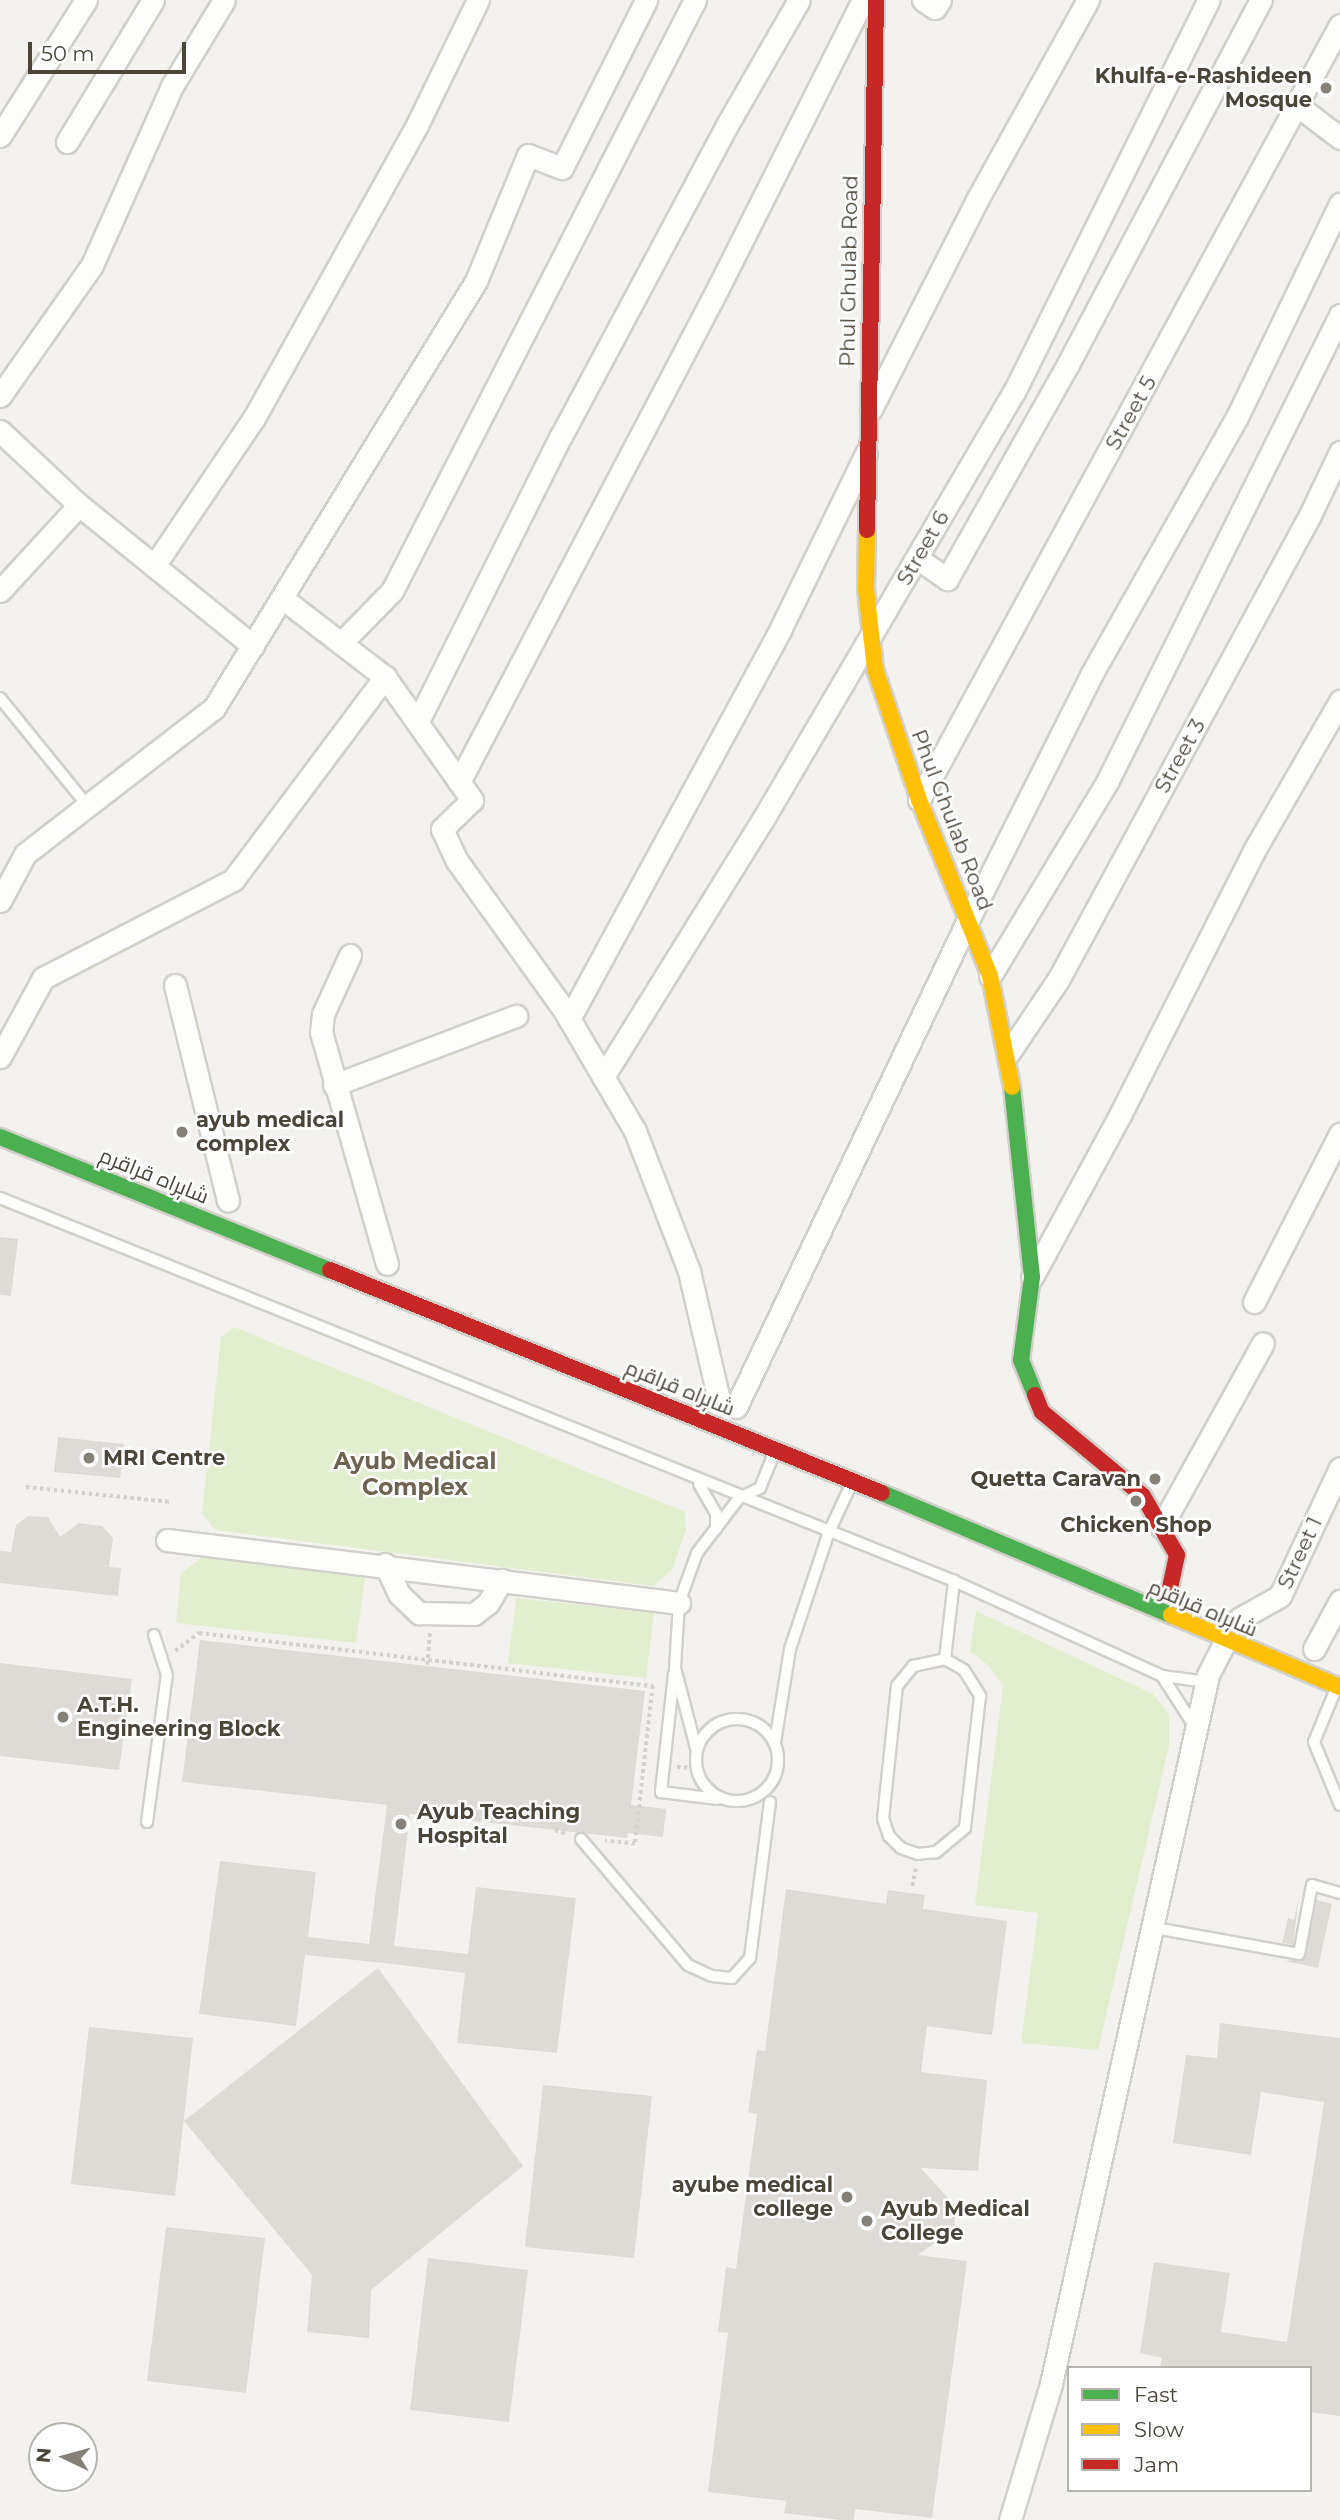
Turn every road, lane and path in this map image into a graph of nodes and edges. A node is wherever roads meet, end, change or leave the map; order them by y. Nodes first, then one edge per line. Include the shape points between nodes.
1 (86, 0) edge
2 (153, 0) edge
3 (224, 0) edge
4 (478, 0) edge
5 (646, 0) edge
6 (695, 0) edge
7 (799, 0) edge
8 (863, 0) edge
9 (876, 0) edge
10 (923, 0) edge
11 (940, 0) edge
12 (1087, 0) edge
13 (1209, 0) edge
14 (1261, 0) edge
15 (1340, 25) edge
16 (1298, 106) junction
17 (0, 136) edge
18 (1340, 138) edge
19 (67, 142) dead end
20 (1340, 204) edge
21 (1340, 315) edge
22 (0, 396) edge
23 (867, 417) junction
24 (0, 431) edge
25 (867, 451) junction
26 (1340, 452) edge
27 (79, 505) junction
28 (917, 558) junction
29 (154, 566) junction
30 (0, 591) edge
31 (282, 598) junction
32 (871, 636) junction
33 (341, 643) junction
34 (253, 646) junction
35 (385, 677) junction
36 (0, 698) edge
37 (1340, 701) edge
38 (418, 721) junction
39 (459, 782) junction
40 (919, 800) junction
41 (88, 806) junction
42 (0, 901) edge
43 (968, 919) junction
44 (350, 955) dead end
45 (990, 976) junction
46 (175, 985) dead end
47 (516, 1016) dead end
48 (569, 1019) junction
49 (1009, 1054) junction
50 (0, 1057) edge
51 (603, 1077) junction
52 (334, 1085) junction
53 (1340, 1134) edge
54 (0, 1137) edge
55 (203, 1191) dead end
56 (0, 1198) edge
57 (234, 1203) joint
58 (362, 1254) dead end
59 (387, 1264) junction
60 (409, 1273) dead end
61 (1032, 1277) junction
62 (1254, 1302) dead end
63 (1263, 1343) dead end
64 (697, 1391) dead end
65 (735, 1406) junction
66 (774, 1449) junction
67 (1340, 1468) edge
68 (697, 1481) junction
69 (853, 1481) junction
70 (26, 1487) dead end
71 (739, 1498) junction
72 (171, 1502) dead end
73 (1161, 1527) junction
74 (716, 1529) junction
75 (829, 1532) junction
76 (167, 1539) dead end
77 (385, 1564) junction
78 (502, 1580) junction
79 (954, 1581) junction
80 (1164, 1586) joint
81 (1189, 1598) dead end
82 (1340, 1601) edge
83 (679, 1603) junction
84 (1219, 1611) dead end
85 (432, 1614) junction
86 (1239, 1619) junction
87 (1264, 1629) dead end
88 (154, 1635) dead end
89 (1225, 1642) junction
90 (1315, 1650) dead end
91 (164, 1658) junction
92 (945, 1659) junction
93 (427, 1662) junction
94 (675, 1668) junction
95 (1162, 1676) junction
96 (1208, 1682) junction
97 (1339, 1687) edge
98 (1199, 1732) junction
99 (775, 1742) junction
100 (696, 1748) junction
101 (724, 1800) junction
102 (769, 1802) dead end
103 (1340, 1805) edge
104 (147, 1822) dead end
105 (555, 1830) dead end
106 (581, 1839) junction
107 (1340, 1893) edge
108 (1155, 1928) junction
109 (1010, 2520) edge

1 - 17 street
2 - 19 street
3 - 22 street via 172,86 92,265
4 - 29 street via 417,125 254,418
5 - 31 street via 562,168 528,155 476,281
6 - 33 street via 392,591
7 - 38 street via 573,412
8 - 39 street
9 - 23 main road, Phul Ghulab Road
10 - 11 street via 935,8
12 - 23 street via 977,200
13 - 28 street, Street 6 via 1013,392
14 - 28 street via 1067,366 947,579
15 - 16 street, Street 5
16 - 18 street
16 - 40 street, Street 5
20 - 43 street via 1237,417 1091,674
21 - 45 street via 1107,782
23 - 25 main road, Phul Ghulab Road
24 - 27 street
25 - 32 main road, Phul Ghulab Road via 866,589
25 - 48 street via 780,630
26 - 49 street, Street 3 via 1311,515 1065,967
27 - 29 street
27 - 30 street
28 - 32 street, Street 6
29 - 34 street
31 - 33 street
31 - 34 street
32 - 40 main road, Phul Ghulab Road via 875,669
32 - 51 street, Street 6
33 - 35 street
34 - 41 street via 214,708
35 - 38 street
35 - 50 street via 233,880 43,978
36 - 41 lane
37 - 61 street via 1255,849
38 - 39 street
39 - 48 street via 471,800 442,829 452,851
40 - 43 main road, Phul Ghulab Road
41 - 42 street via 25,854
43 - 45 main road, Phul Ghulab Road
43 - 65 street
44 - 52 street via 323,1014 323,1051
45 - 49 main road, Phul Ghulab Road
46 - 57 street
47 - 52 street
48 - 51 street
49 - 61 main road, Phul Ghulab Road
51 - 65 street via 635,1131
52 - 59 street
53 - 62 street
54 - 66 main road, شاہراہ قراقرم
55 - 57 main road, شاہراہ قراقرم
56 - 68 lane
58 - 59 main road
59 - 60 main road
61 - 73 main road, Phul Ghulab Road via 1021,1360 1042,1412 1143,1496
63 - 73 street
64 - 65 main road, شاہراہ قراقرم
66 - 69 main road, شاہراہ قراقرم
66 - 71 lane via 760,1488
67 - 86 street, Street 1 via 1280,1596
68 - 71 lane
68 - 74 lane via 708,1493
69 - 75 lane
69 - 89 main road, شاہراہ قراقرم
70 - 72 path
71 - 74 lane
71 - 75 lane
73 - 80 main road, Phul Ghulab Road via 1177,1555
74 - 83 lane via 697,1553
75 - 79 lane
75 - 99 lane via 790,1649
76 - 77 street
77 - 78 street
77 - 85 street via 406,1604
78 - 83 street
78 - 85 street via 488,1603 474,1614
79 - 92 lane
79 - 95 lane
80 - 81 main road, شاہراہ قراقرم
82 - 90 street
83 - 94 lane
84 - 86 main road, شاہراہ قراقرم
85 - 93 path
86 - 87 main road, شاہراہ قراقرم
88 - 91 lane
89 - 96 street
89 - 97 main road, شاہراہ قراقرم
91 - 93 path via 199,1633
91 - 104 lane via 167,1675
92 - 92 lane via 913,1666 897,1686 883,1819 889,1836 901,1848 918,1854 936,1852 965,1828 980,1696 964,1670
93 - 106 path via 653,1685 635,1844
94 - 100 lane
94 - 101 lane via 661,1793
95 - 96 lane
95 - 98 lane
96 - 98 street
97 - 103 lane via 1314,1742
98 - 108 street
99 - 100 lane via 749,1719 732,1718 710,1728
99 - 101 lane via 779,1759 767,1789 754,1798
100 - 101 lane via 700,1780
102 - 106 lane via 750,1958 732,1978 712,1976 688,1965
105 - 106 path
107 - 108 lane via 1312,1885 1298,1954
108 - 109 street via 1051,2384

